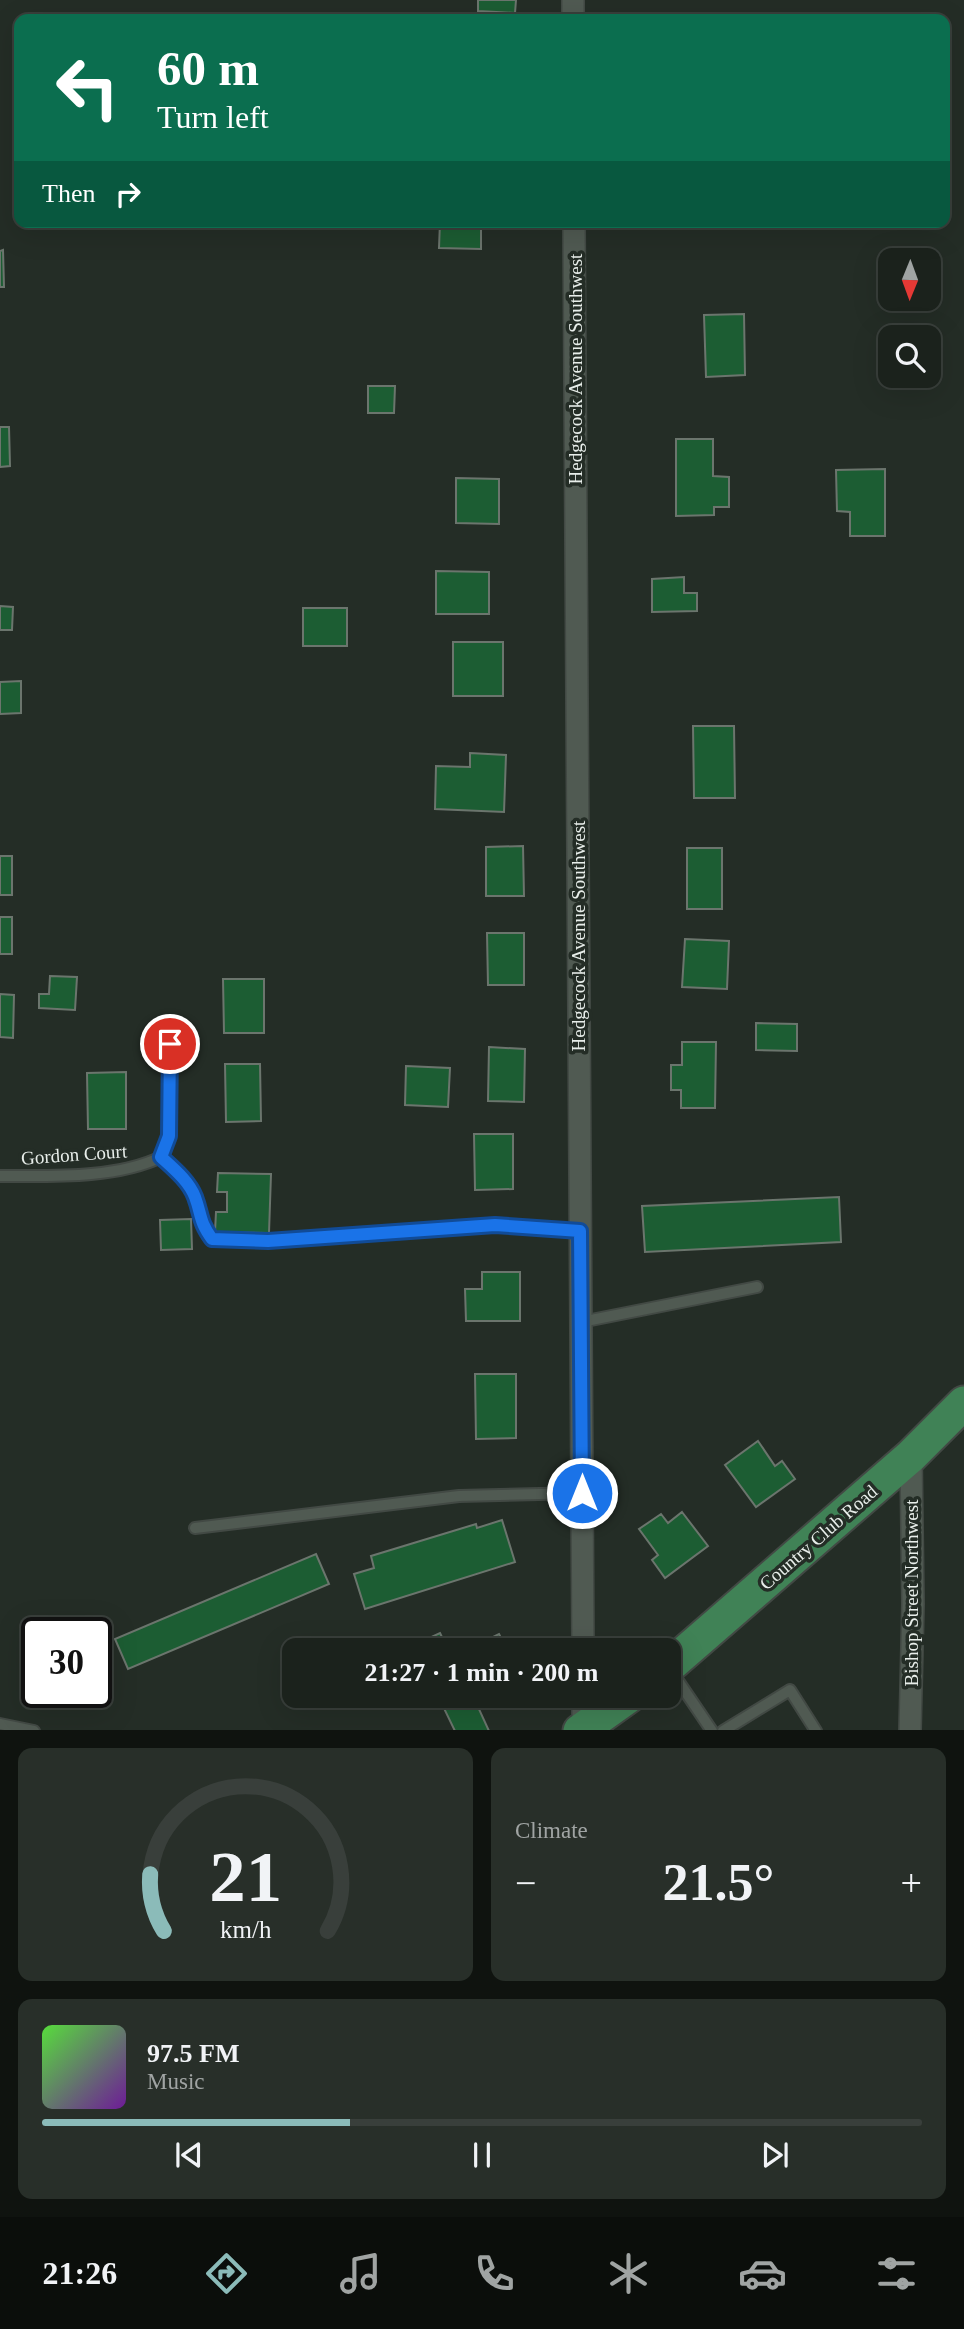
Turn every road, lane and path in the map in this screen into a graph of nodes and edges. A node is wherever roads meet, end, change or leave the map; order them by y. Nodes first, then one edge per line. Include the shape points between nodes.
1 (574, 228) edge
2 (170, 1044) dead end
3 (161, 1157) junction
4 (0, 1176) edge
5 (580, 1231) junction
6 (757, 1287) dead end
7 (581, 1322) junction
8 (964, 1403) edge
9 (911, 1456) junction
10 (582, 1493) junction
11 (195, 1528) dead end
12 (583, 1638) edge
13 (681, 1657) edge
14 (681, 1685) edge
15 (583, 1708) edge
16 (612, 1708) edge
17 (0, 1724) edge
18 (29, 1730) edge
19 (582, 1730) edge
20 (711, 1730) edge
21 (725, 1730) edge
22 (815, 1730) edge
23 (910, 1730) edge

1 - 5 street, Hedgecock Avenue Southwest
2 - 3 lane via 169,1136
3 - 4 lane, Gordon Court via 142,1166 103,1171
3 - 5 lane via 194,1194 202,1225 212,1239 268,1241 495,1225
5 - 7 street, Hedgecock Avenue Southwest
6 - 7 lane
7 - 10 street, Hedgecock Avenue Southwest
8 - 9 main road, Country Club Road
9 - 13 main road, Country Club Road
9 - 23 street, Bishop Street Northwest
10 - 11 lane via 459,1496
10 - 12 street, Hedgecock Avenue Southwest
14 - 20 lane
15 - 19 street
16 - 19 main road
17 - 18 lane
21 - 22 lane via 789,1690

